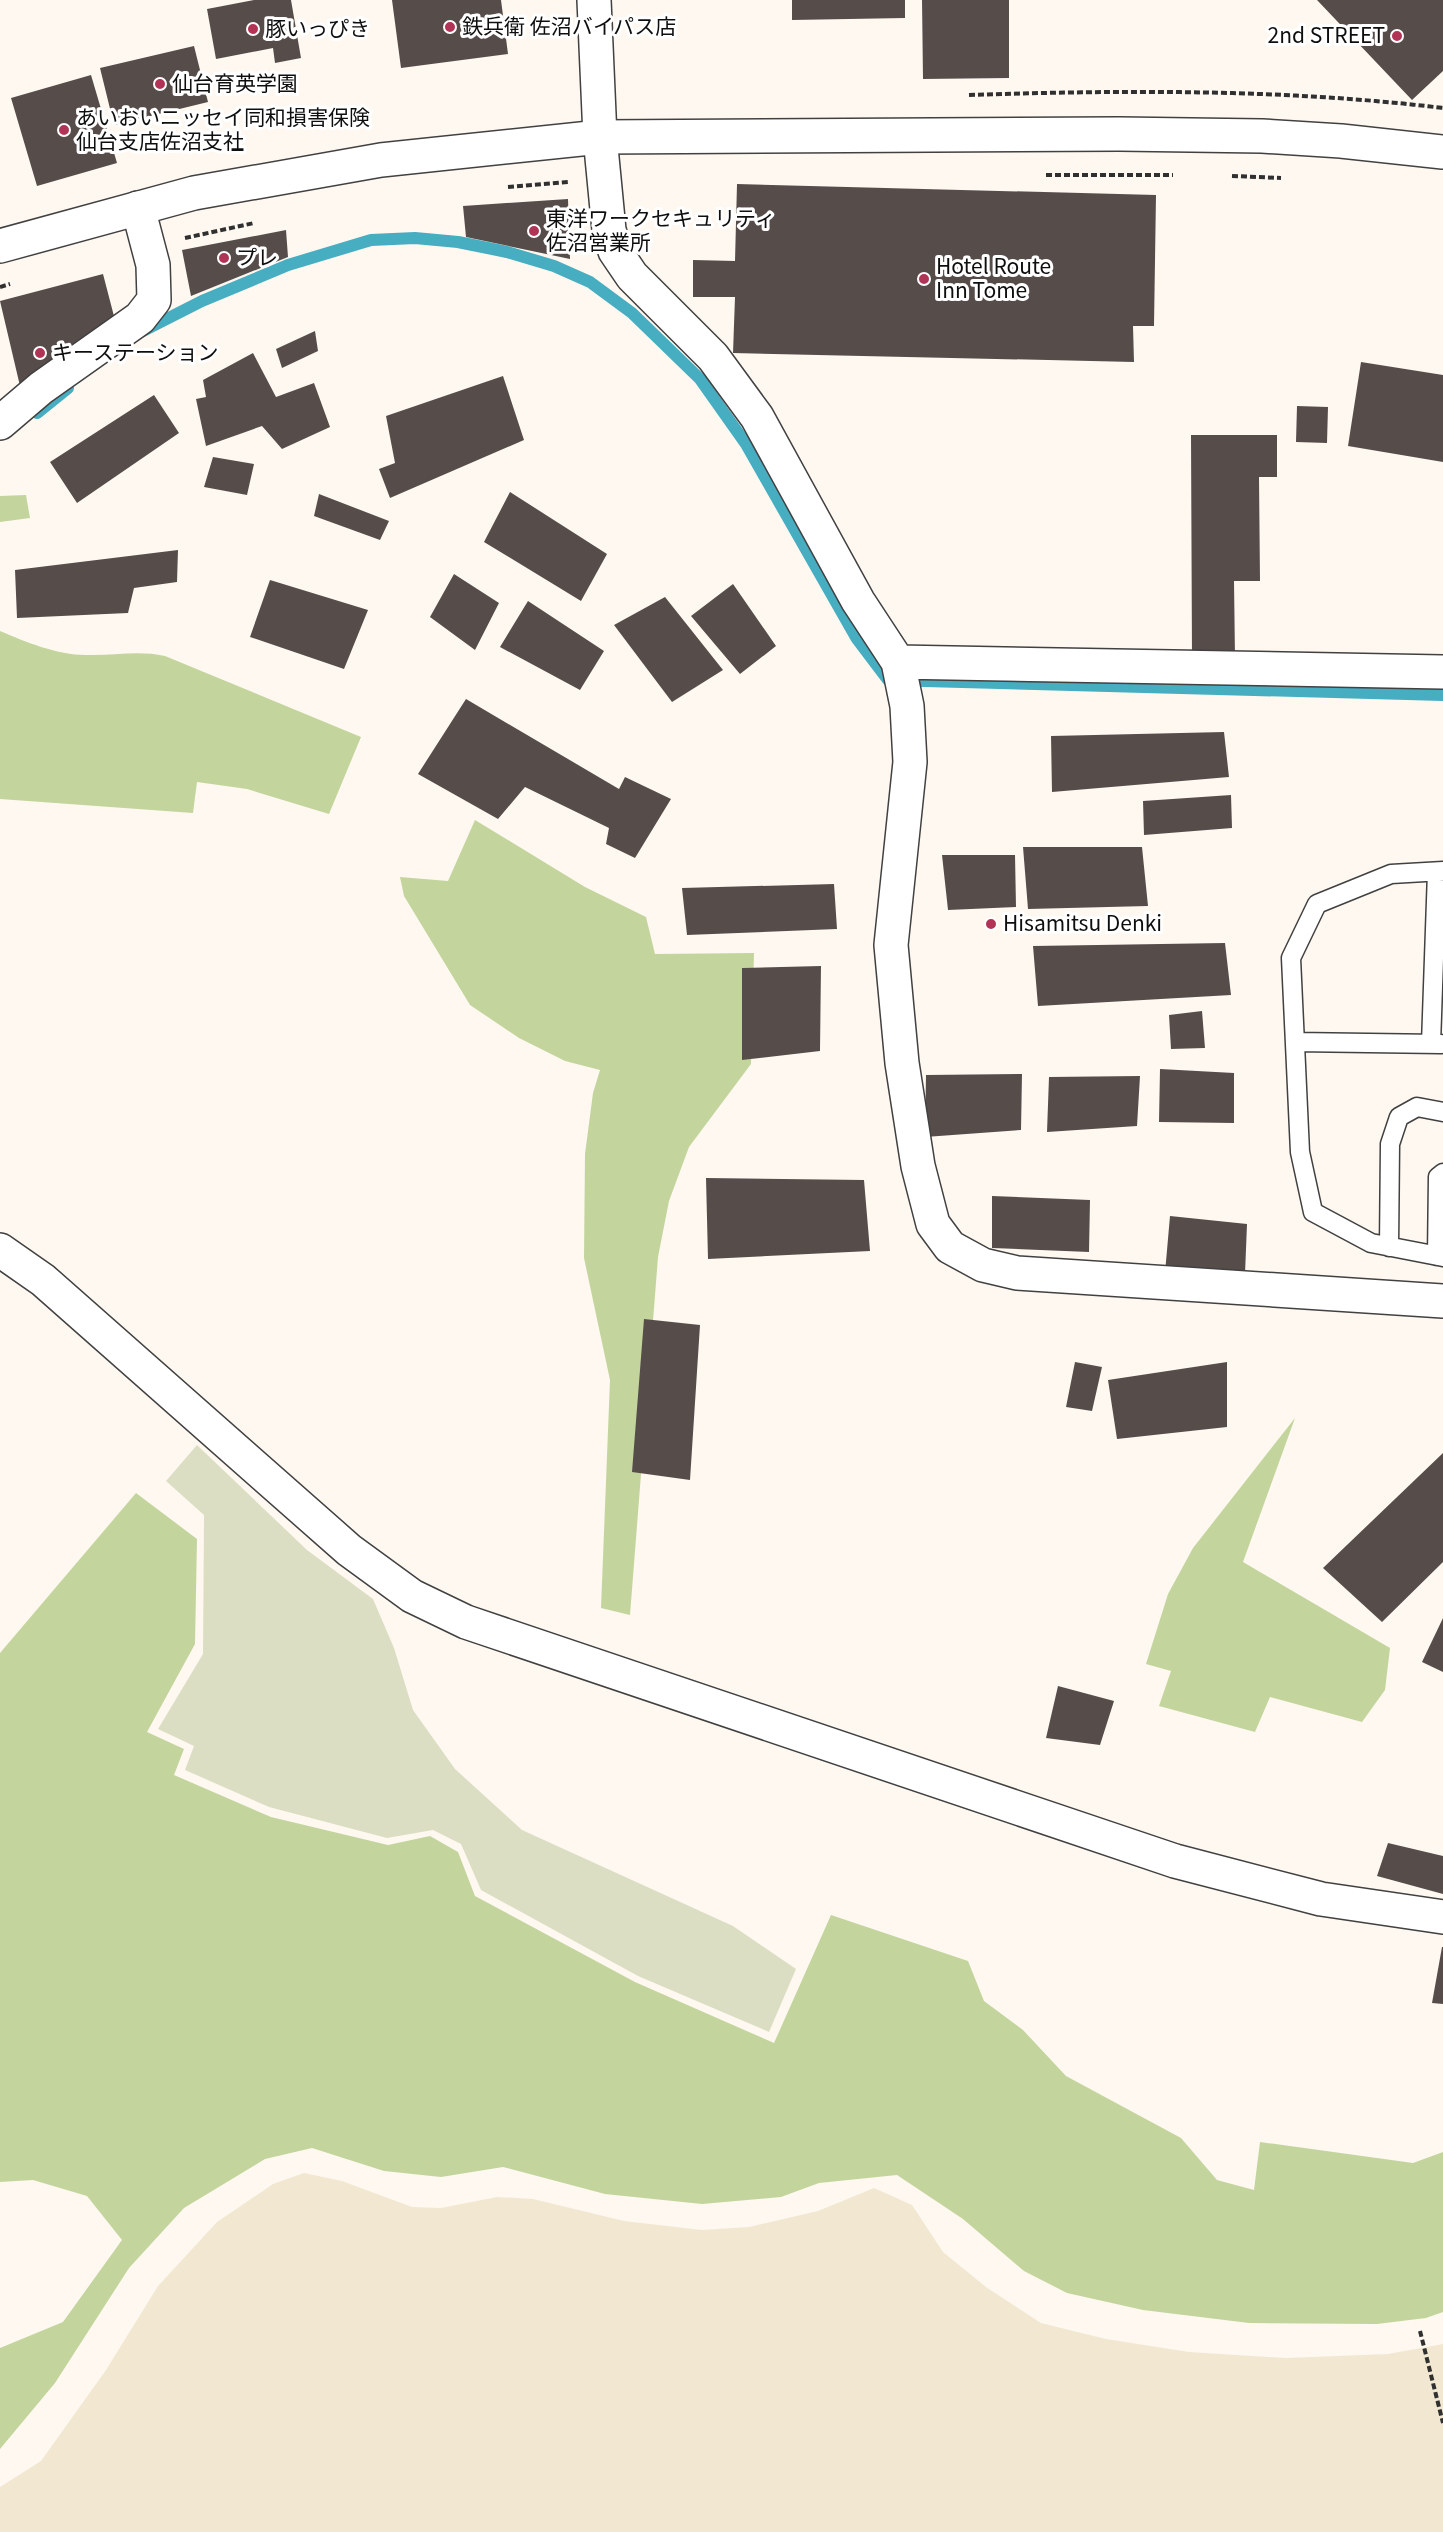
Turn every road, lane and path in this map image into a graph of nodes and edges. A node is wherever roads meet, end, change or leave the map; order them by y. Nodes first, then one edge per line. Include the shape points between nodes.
1 (594, 0) edge
2 (959, 95) dead end
3 (1443, 108) edge
4 (600, 137) junction
5 (1443, 152) edge
6 (1034, 175) dead end
7 (1177, 175) dead end
8 (1224, 176) dead end
9 (1292, 178) dead end
10 (575, 182) dead end
11 (504, 187) dead end
12 (138, 208) junction
13 (258, 222) dead end
14 (0, 246) edge
15 (148, 247) junction
16 (21, 281) dead end
17 (0, 287) edge
18 (0, 423) edge
19 (898, 662) junction
20 (1443, 672) edge
21 (1440, 871) edge
22 (1295, 1042) junction
23 (1437, 1044) edge
24 (1443, 1112) edge
25 (1443, 1173) edge
26 (1389, 1247) junction
27 (0, 1250) edge
28 (1440, 1256) edge
29 (1443, 1301) edge
30 (1443, 1917) edge
31 (1420, 2331) dead end
32 (1443, 2424) edge

1 - 4 street
2 - 3 path via 1276,94
4 - 5 street via 1250,136
4 - 12 street via 381,160 194,193
4 - 19 street via 609,230 615,251 639,283 713,357 757,417 858,601
6 - 7 path
8 - 9 path
10 - 11 path
12 - 14 street
12 - 15 street
13 - 15 path
15 - 18 street via 154,300 140,318 41,388
16 - 17 path
19 - 20 street
19 - 29 street via 907,706 910,762 891,945 902,1063 918,1166 933,1224 950,1247 983,1265 1017,1273
21 - 22 lane via 1391,874 1317,904 1291,958
21 - 23 lane
22 - 23 lane
22 - 26 lane via 1300,1152 1313,1212 1371,1243
24 - 26 lane via 1417,1107 1399,1118 1390,1144
25 - 28 lane via 1438,1177
26 - 28 lane
27 - 30 street via 43,1280 349,1550 412,1596 466,1622 1176,1861 1321,1899
31 - 32 path

